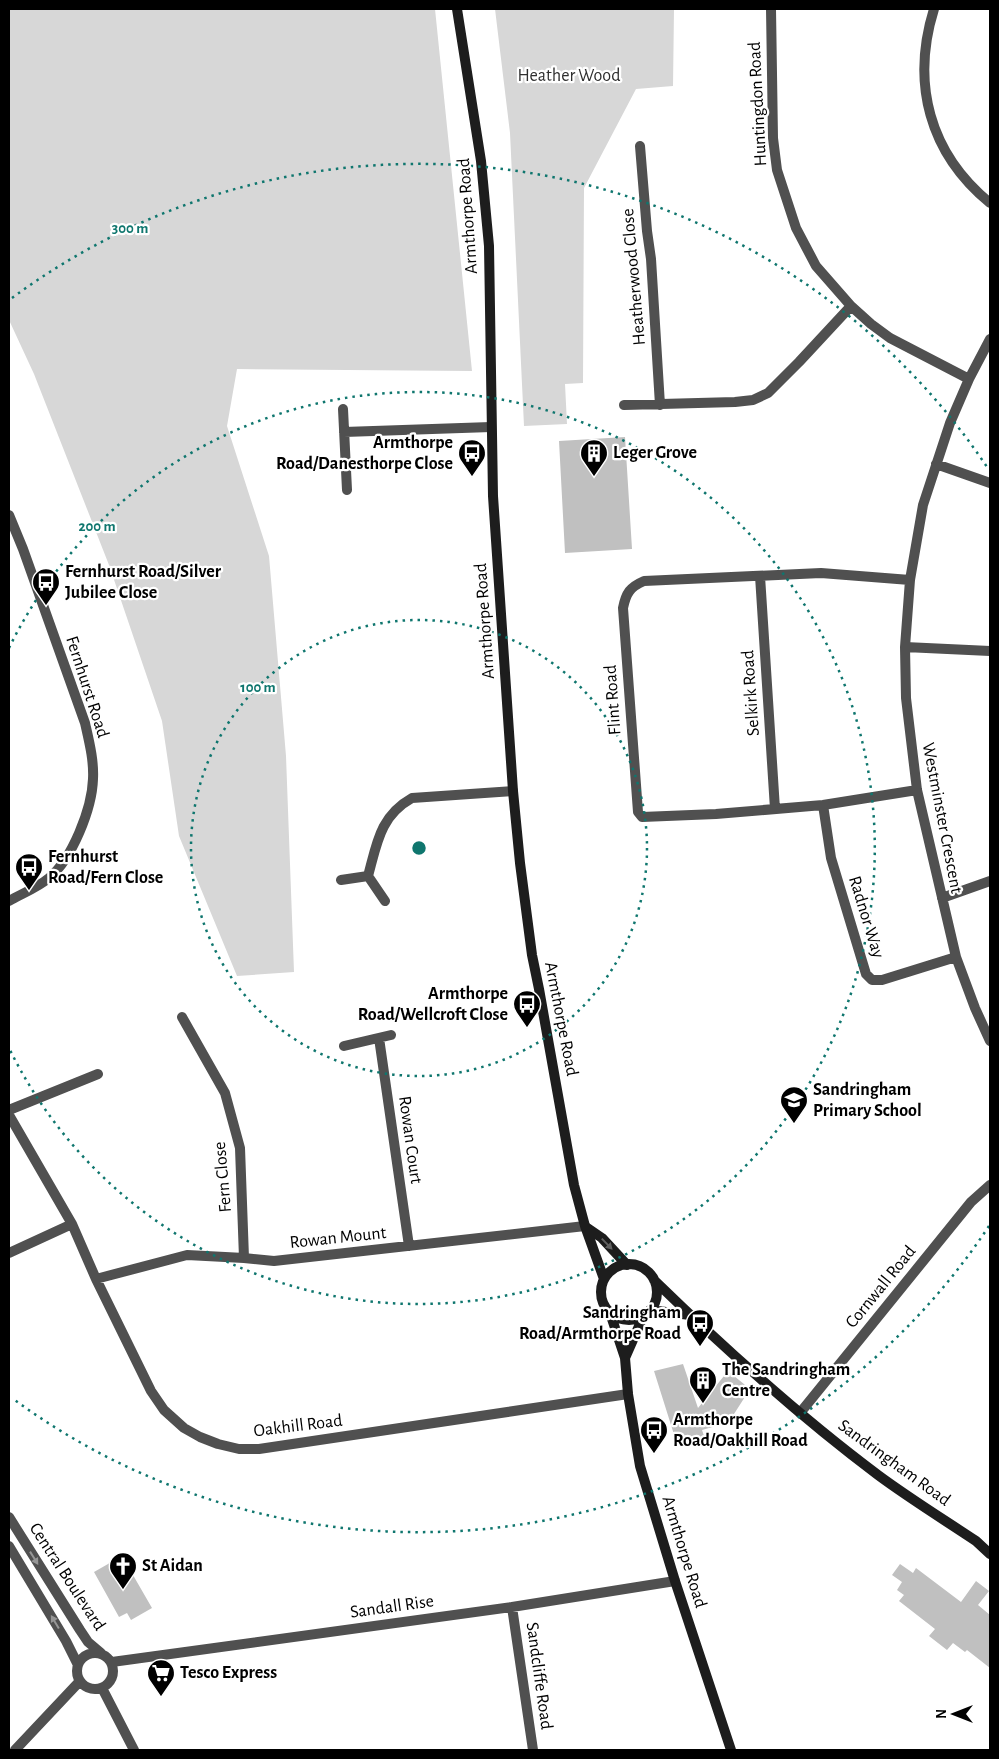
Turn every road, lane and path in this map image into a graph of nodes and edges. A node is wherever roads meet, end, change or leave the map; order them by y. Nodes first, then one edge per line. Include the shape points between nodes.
1 (457, 9) edge
2 (771, 9) edge
3 (934, 9) edge
4 (640, 146) dead end
5 (990, 203) edge
6 (850, 306) junction
7 (990, 339) edge
8 (969, 379) junction
9 (660, 404) junction
10 (624, 405) dead end
11 (343, 409) dead end
12 (491, 427) junction
13 (344, 432) junction
14 (936, 464) junction
15 (990, 483) edge
16 (347, 490) dead end
17 (9, 515) edge
18 (760, 576) junction
19 (910, 580) junction
20 (905, 647) junction
21 (990, 651) edge
22 (916, 790) junction
23 (513, 791) junction
24 (823, 805) junction
25 (775, 809) junction
26 (368, 876) junction
27 (341, 880) dead end
28 (990, 881) edge
29 (942, 898) junction
30 (9, 901) edge
31 (385, 901) dead end
32 (956, 957) junction
33 (182, 1017) dead end
34 (391, 1035) dead end
35 (379, 1038) junction
36 (990, 1040) edge
37 (344, 1046) dead end
38 (98, 1074) dead end
39 (9, 1110) edge
40 (9, 1115) edge
41 (990, 1185) edge
42 (72, 1224) junction
43 (585, 1226) junction
44 (409, 1246) junction
45 (9, 1253) edge
46 (244, 1258) junction
47 (627, 1265) junction
48 (96, 1279) junction
49 (604, 1279) junction
50 (654, 1280) junction
51 (610, 1313) junction
52 (646, 1313) junction
53 (690, 1315) junction
54 (624, 1358) junction
55 (628, 1394) junction
56 (800, 1413) junction
57 (9, 1516) edge
58 (9, 1546) edge
59 (990, 1554) edge
60 (675, 1581) junction
61 (512, 1607) junction
62 (101, 1653) junction
63 (112, 1662) junction
64 (78, 1665) junction
65 (80, 1681) junction
66 (102, 1688) junction
67 (15, 1750) edge
68 (134, 1750) edge
69 (533, 1750) edge
70 (731, 1750) edge

1 - 12 street, Armthorpe Road via 481,162 488,236
2 - 6 street, Huntingdon Road via 773,138 779,178 796,228 816,266
3 - 5 street via 924,53 924,88 932,123 958,169
4 - 9 street, Heatherwood Close
6 - 8 street, Huntingdon Road via 890,338
6 - 9 street via 768,393 753,400 735,402
7 - 8 street, Westminster Crescent
8 - 14 street, Westminster Crescent
9 - 10 street
11 - 13 street
12 - 13 street
12 - 23 street, Armthorpe Road
13 - 16 street
14 - 15 street
14 - 19 street, Westminster Crescent via 923,505
17 - 30 street, Fernhurst Road via 85,723 92,752 93,780 88,808 66,858 48,879
18 - 19 street, Flint Road via 821,574
18 - 25 street, Selkirk Road
18 - 25 street, Flint Road via 644,581 629,590 623,608 638,812 642,817
19 - 20 street, Westminster Crescent
20 - 21 street
20 - 22 street, Westminster Crescent via 909,739
22 - 24 street, Flint Road
22 - 29 street, Westminster Crescent
23 - 26 street via 412,798 400,805 390,815 378,839
23 - 43 street, Armthorpe Road via 532,955 574,1185
24 - 25 street, Flint Road
24 - 32 street, Radnor Way via 830,858 866,974 872,980 882,980
26 - 27 street
26 - 31 street
28 - 29 street
29 - 32 street, Westminster Crescent
32 - 36 street, Westminster Crescent
33 - 46 street, Fern Close via 225,1093 240,1148
34 - 35 street
35 - 37 street
35 - 44 street, Rowan Court
38 - 39 street
40 - 42 street, Oakhill Road
41 - 56 street, Cornwall Road via 971,1202
42 - 45 street
42 - 48 street, Oakhill Road
43 - 44 street, Rowan Mount
43 -> 47 street via 602,1238
43 - 49 street, Armthorpe Road
44 - 46 street, Rowan Mount via 274,1261
46 - 48 street, Rowan Mount via 187,1255
47 - 49 street via 612,1270
47 - 50 street via 647,1271
48 - 55 street, Oakhill Road via 151,1391 164,1410 184,1428 218,1444 260,1450
49 - 51 street via 601,1293
50 - 52 street via 655,1302
50 - 53 street, Sandringham Road
51 - 52 street via 623,1320 633,1320
51 - 54 street, Armthorpe Road
52 - 53 street
52 - 54 street
53 - 56 street, Sandringham Road
54 - 55 street, Armthorpe Road
55 - 60 street, Armthorpe Road via 640,1466
56 - 59 street, Sandringham Road via 878,1475 976,1541
57 -> 62 street, Central Boulevard via 88,1642
64 -> 58 street, Central Boulevard
60 - 61 street, Sandall Rise
60 - 70 street, Armthorpe Road
61 - 63 street, Sandall Rise
61 - 69 street, Sandcliffe Road
62 - 63 street
62 - 64 street via 87,1654
63 - 66 street via 113,1675
64 - 65 street via 76,1671
65 - 66 street via 88,1688
65 - 67 street
66 - 68 street

